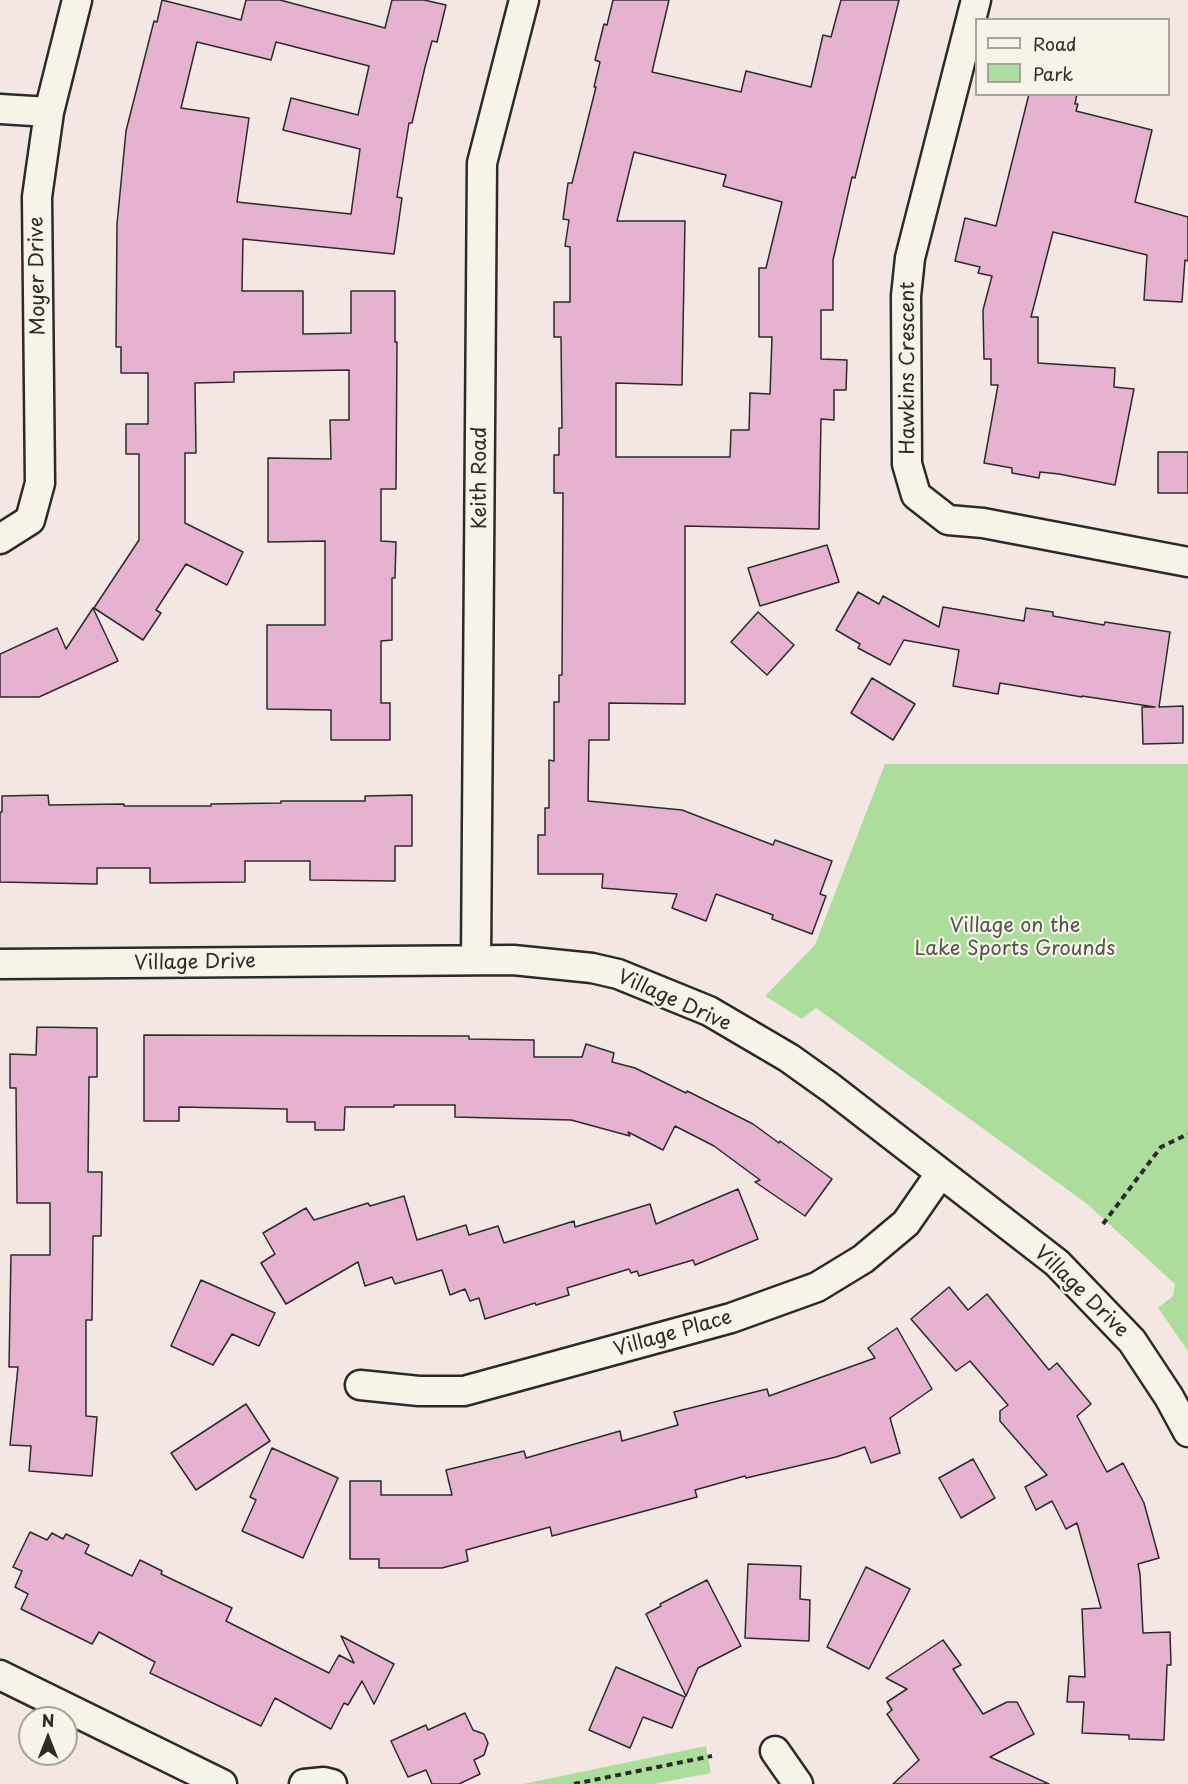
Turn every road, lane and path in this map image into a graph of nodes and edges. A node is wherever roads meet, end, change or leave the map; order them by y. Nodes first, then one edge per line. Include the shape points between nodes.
1 (77, 0) edge
2 (524, 0) edge
3 (976, 0) edge
4 (0, 109) edge
5 (49, 112) junction
6 (0, 539) edge
7 (1188, 562) edge
8 (476, 960) junction
9 (0, 964) edge
10 (1188, 1134) edge
11 (940, 1174) junction
12 (1103, 1224) dead end
13 (360, 1385) dead end
14 (1188, 1432) edge
15 (0, 1675) edge
16 (775, 1751) dead end
17 (712, 1755) dead end
18 (222, 1784) edge
19 (304, 1784) edge
20 (332, 1784) edge
21 (574, 1784) edge
22 (798, 1784) edge

1 - 5 street, Moyer Drive
2 - 8 street, Keith Road via 482,163
3 - 7 street, Hawkins Crescent via 909,258 907,464 916,495 948,520 983,522
4 - 5 street
5 - 6 street, Moyer Drive via 37,197 40,483 30,520
8 - 9 street, Village Drive
8 - 11 street, Village Drive via 592,968 618,974 709,1011 789,1058
10 - 12 path via 1161,1147
11 - 13 street, Village Place via 906,1223 862,1259 817,1287 742,1314 464,1391
11 - 14 street, Village Drive via 1057,1263 1115,1323 1132,1341
15 - 18 street
16 - 22 street
17 - 21 path
19 - 20 street

